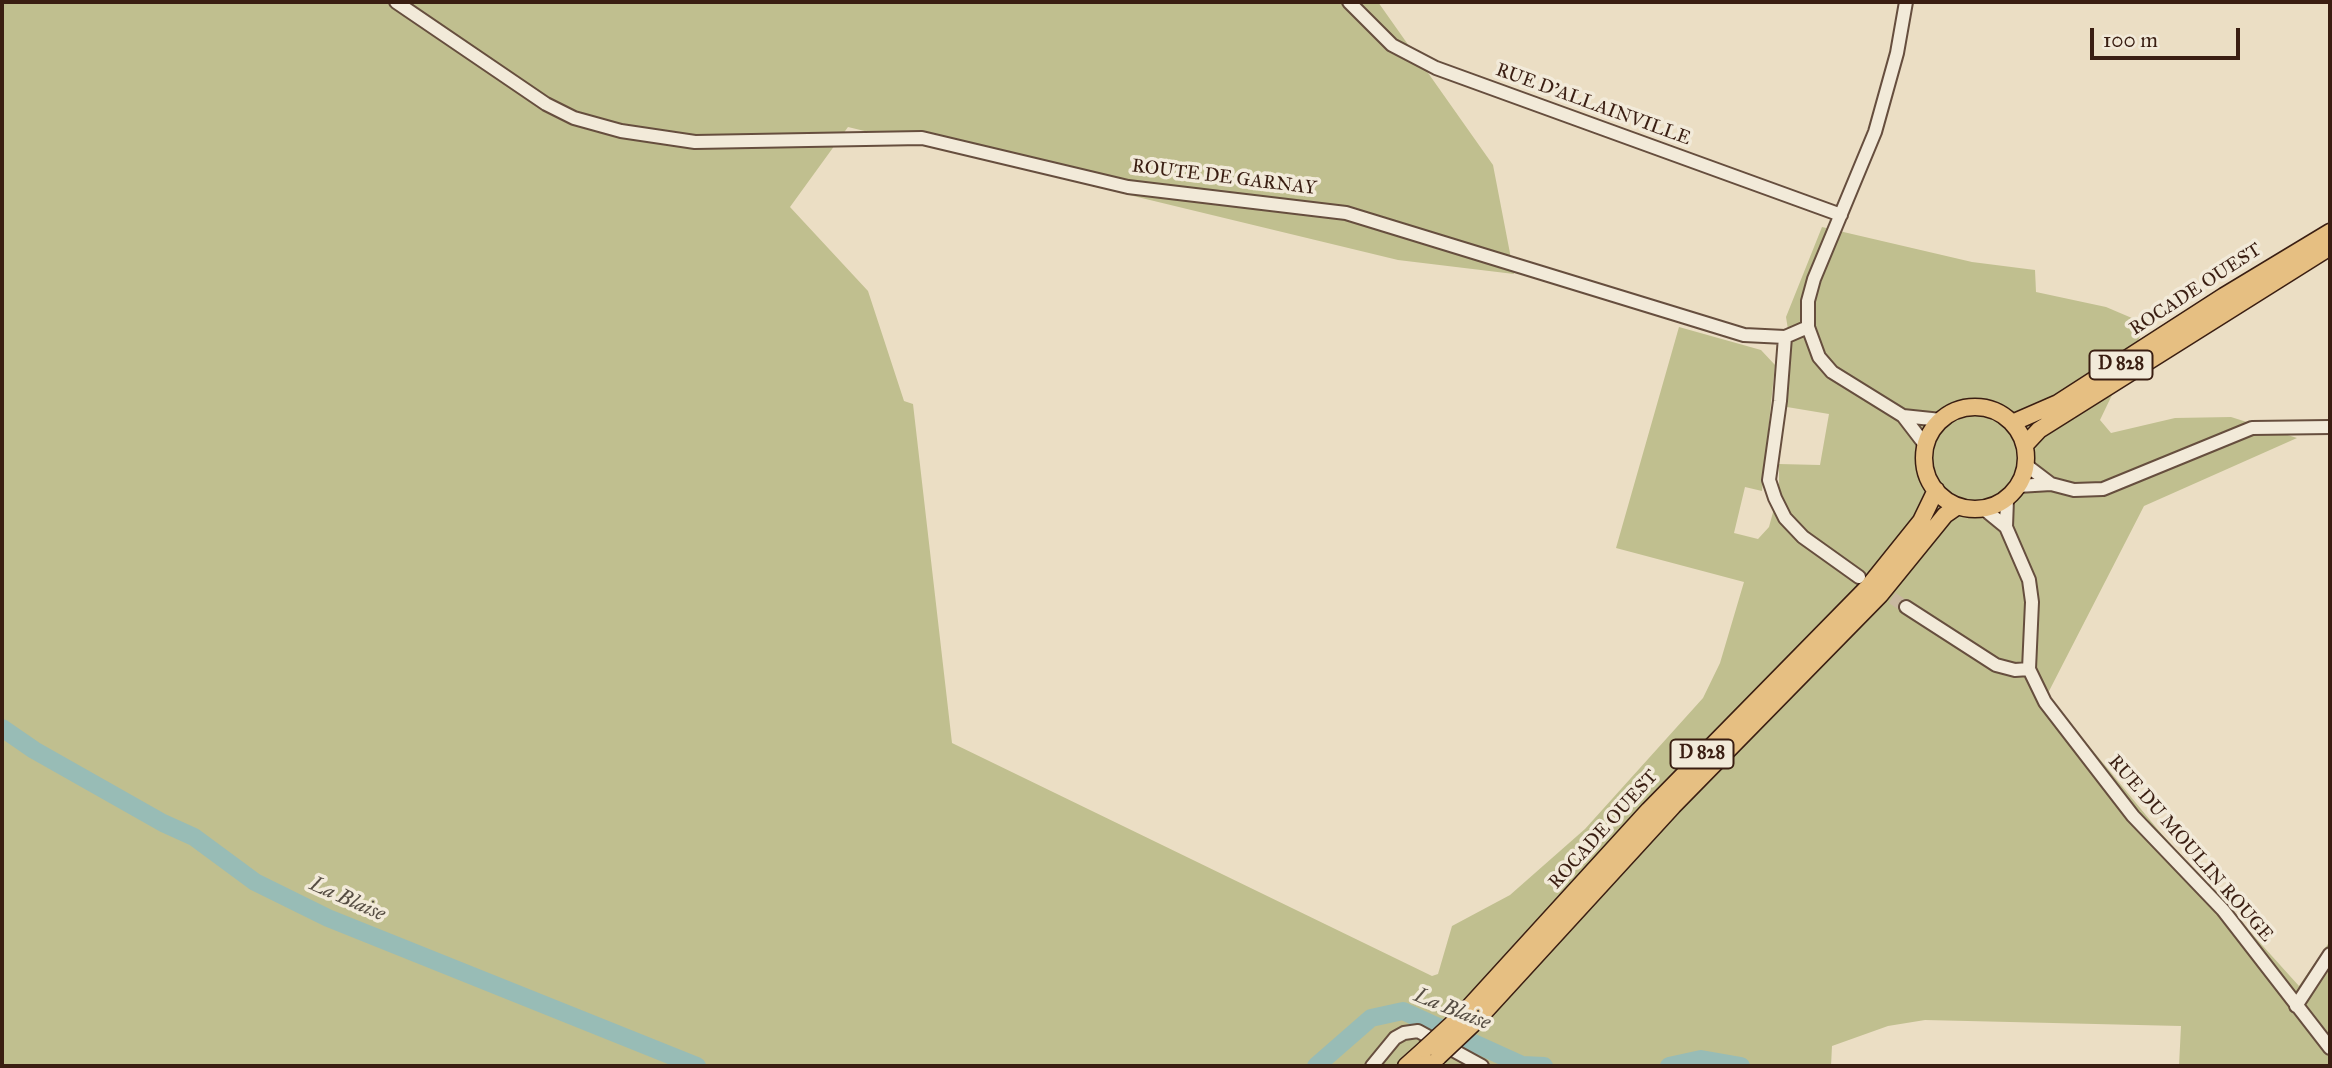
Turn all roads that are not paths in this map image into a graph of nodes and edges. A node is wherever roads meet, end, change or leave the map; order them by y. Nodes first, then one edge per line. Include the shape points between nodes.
1 (396, 2) edge
2 (1349, 2) edge
3 (1906, 2) edge
4 (1841, 215) junction
5 (2330, 232) edge
6 (2330, 247) edge
7 (1808, 327) junction
8 (1785, 337) junction
9 (1903, 416) junction
10 (1941, 421) junction
11 (2012, 423) junction
12 (2330, 428) edge
13 (2025, 445) junction
14 (1926, 446) junction
15 (2026, 465) junction
16 (2051, 484) junction
17 (2018, 486) junction
18 (1936, 491) junction
19 (2007, 499) junction
20 (1958, 506) junction
21 (1984, 509) junction
22 (2006, 527) junction
23 (1859, 577) dead end
24 (1906, 607) tunnel mouth
25 (2029, 669) junction
26 (2330, 954) edge
27 (2297, 1006) junction
28 (1469, 1018) junction
29 (2330, 1048) edge
30 (1431, 1057) edge
31 (1373, 1066) edge
32 (1406, 1066) edge
33 (1482, 1066) edge

1 - 8 street, ROUTE DE GARNAY via 546,104 574,118 621,131 695,142 922,138 1128,187 1346,213 1744,335
2 - 4 street, RUE D'ALLAINVILLE via 1392,45 1436,68
3 - 4 street via 1875,132
4 - 7 street via 1814,279
5 - 11 main road, ROCADE OUEST / D 828 via 2058,403
6 - 13 main road, ROCADE OUEST / D 828 via 2039,430
7 - 8 street, ROUTE DE GARNAY
7 - 9 street via 1815,349 1832,372
8 - 23 street via 1769,480 1785,518 1803,537
9 - 10 street
9 - 14 street
10 - 11 main road via 1971,407 1993,411
10 - 14 main road
11 - 13 main road
12 - 16 street via 2252,428 2103,489 2074,490
13 - 15 main road
14 - 18 main road via 1926,469
15 - 16 street
15 - 17 main road
16 - 17 street
17 - 19 main road
18 - 20 main road
18 - 28 main road, ROCADE OUEST / D 828 via 1922,521 1868,587 1648,810
19 - 21 main road
19 - 22 street, RUE DU MOULIN ROUGE
20 - 21 main road
20 - 28 main road, ROCADE OUEST / D 828 via 1945,515 1880,595 1673,806 1531,964
21 - 22 street, RUE DU MOULIN ROUGE
22 - 25 street, RUE DU MOULIN ROUGE via 2029,580
24 - 25 street via 1996,665
25 - 27 street, RUE DU MOULIN ROUGE via 2045,702 2117,796 2223,910
26 - 27 street
27 - 29 street, RUE DU MOULIN ROUGE
28 - 30 main road, ROCADE OUEST / D 828, bridge
30 - 32 main road, ROCADE OUEST / D 828
31 - 33 street via 1395,1038 1418,1031

